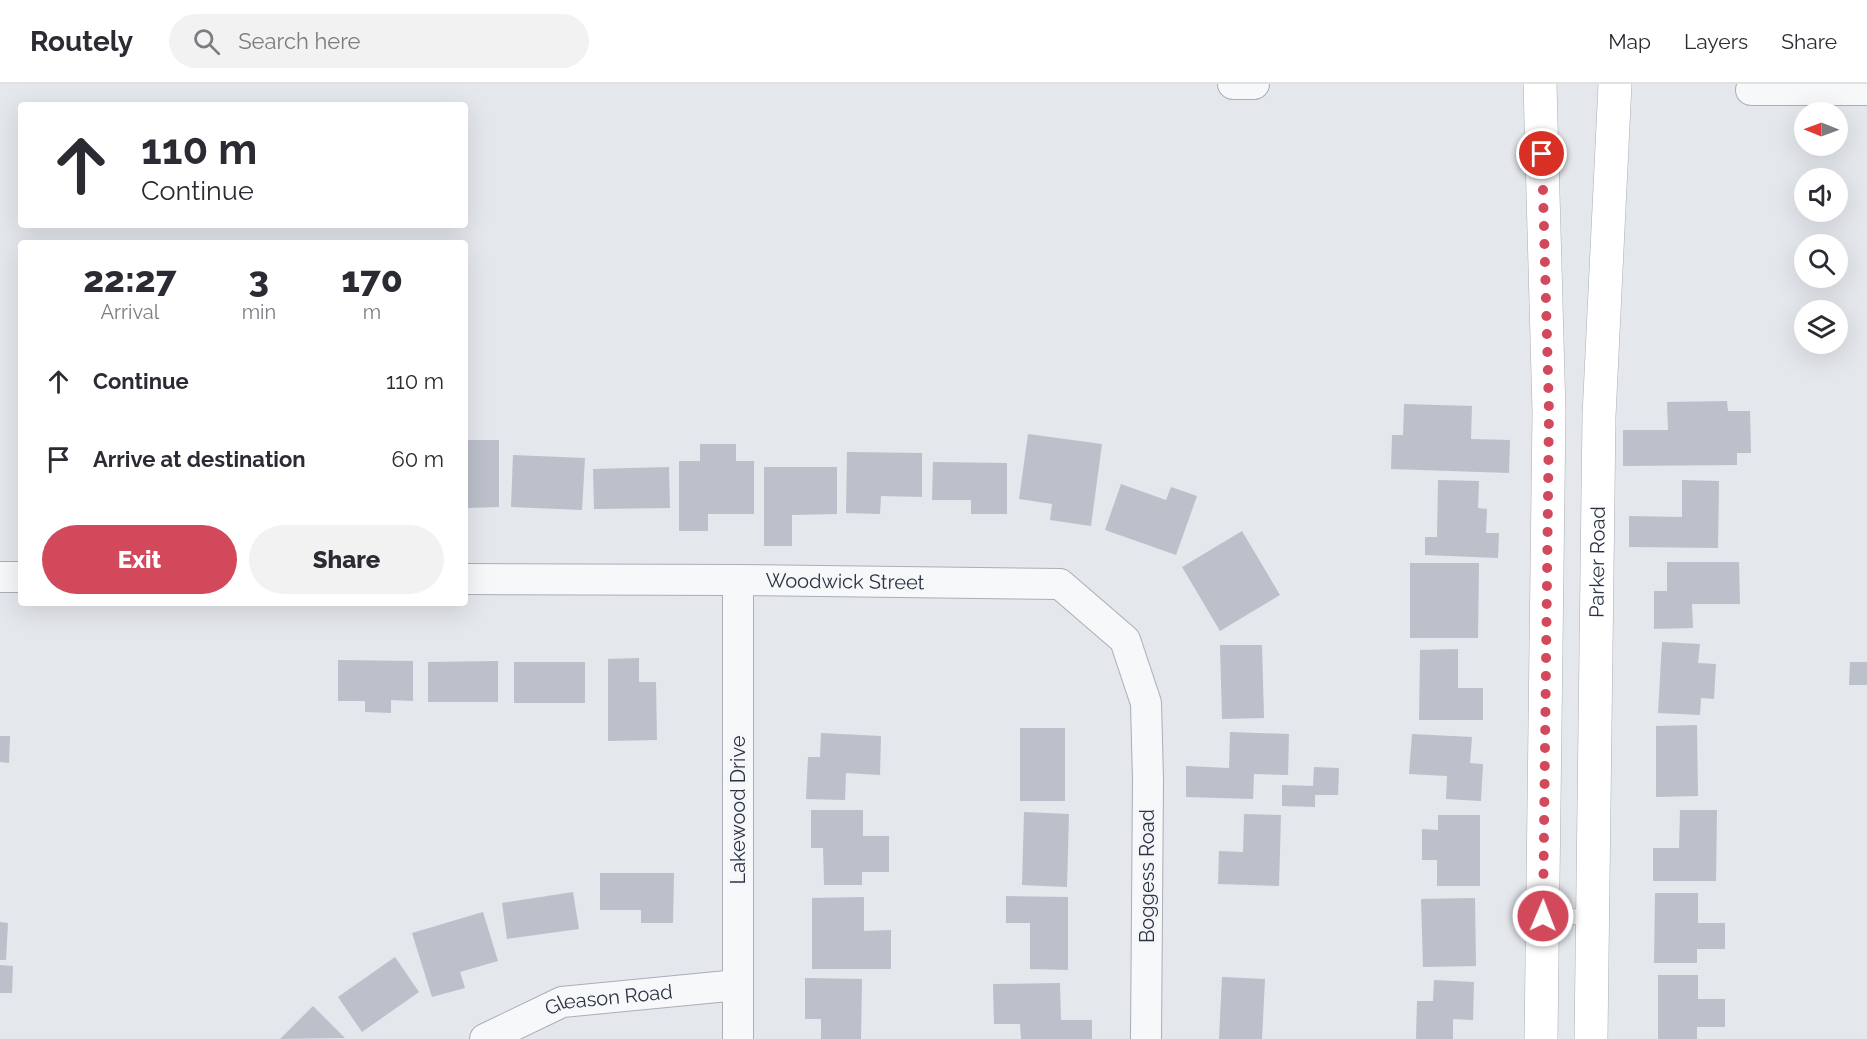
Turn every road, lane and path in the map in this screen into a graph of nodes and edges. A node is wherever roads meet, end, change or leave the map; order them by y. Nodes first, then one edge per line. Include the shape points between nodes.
1 (1233, 84) edge
2 (1254, 84) edge
3 (1540, 84) edge
4 (1615, 84) edge
5 (1751, 90) dead end
6 (1867, 90) edge
7 (0, 577) edge
8 (18, 577) edge
9 (468, 579) edge
10 (738, 580) junction
11 (1146, 714) joint
12 (1543, 916) junction
13 (1592, 917) junction
14 (738, 985) junction
15 (485, 1039) edge
16 (738, 1039) edge
17 (1146, 1039) edge
18 (1541, 1039) edge
19 (1591, 1039) edge

1 - 2 street
3 - 12 street via 1549,412
4 - 13 street, Parker Road via 1599,416
5 - 6 street
7 - 8 street
9 - 10 street, Woodwick Street
10 - 11 street, Woodwick Street via 1060,584 1125,640
10 - 14 street, Lakewood Drive
11 - 17 street, Boggess Road
12 - 13 lane
12 - 18 street
13 - 19 street, Parker Road
14 - 15 street, Gleason Road via 562,1002
14 - 16 street, Lakewood Drive

